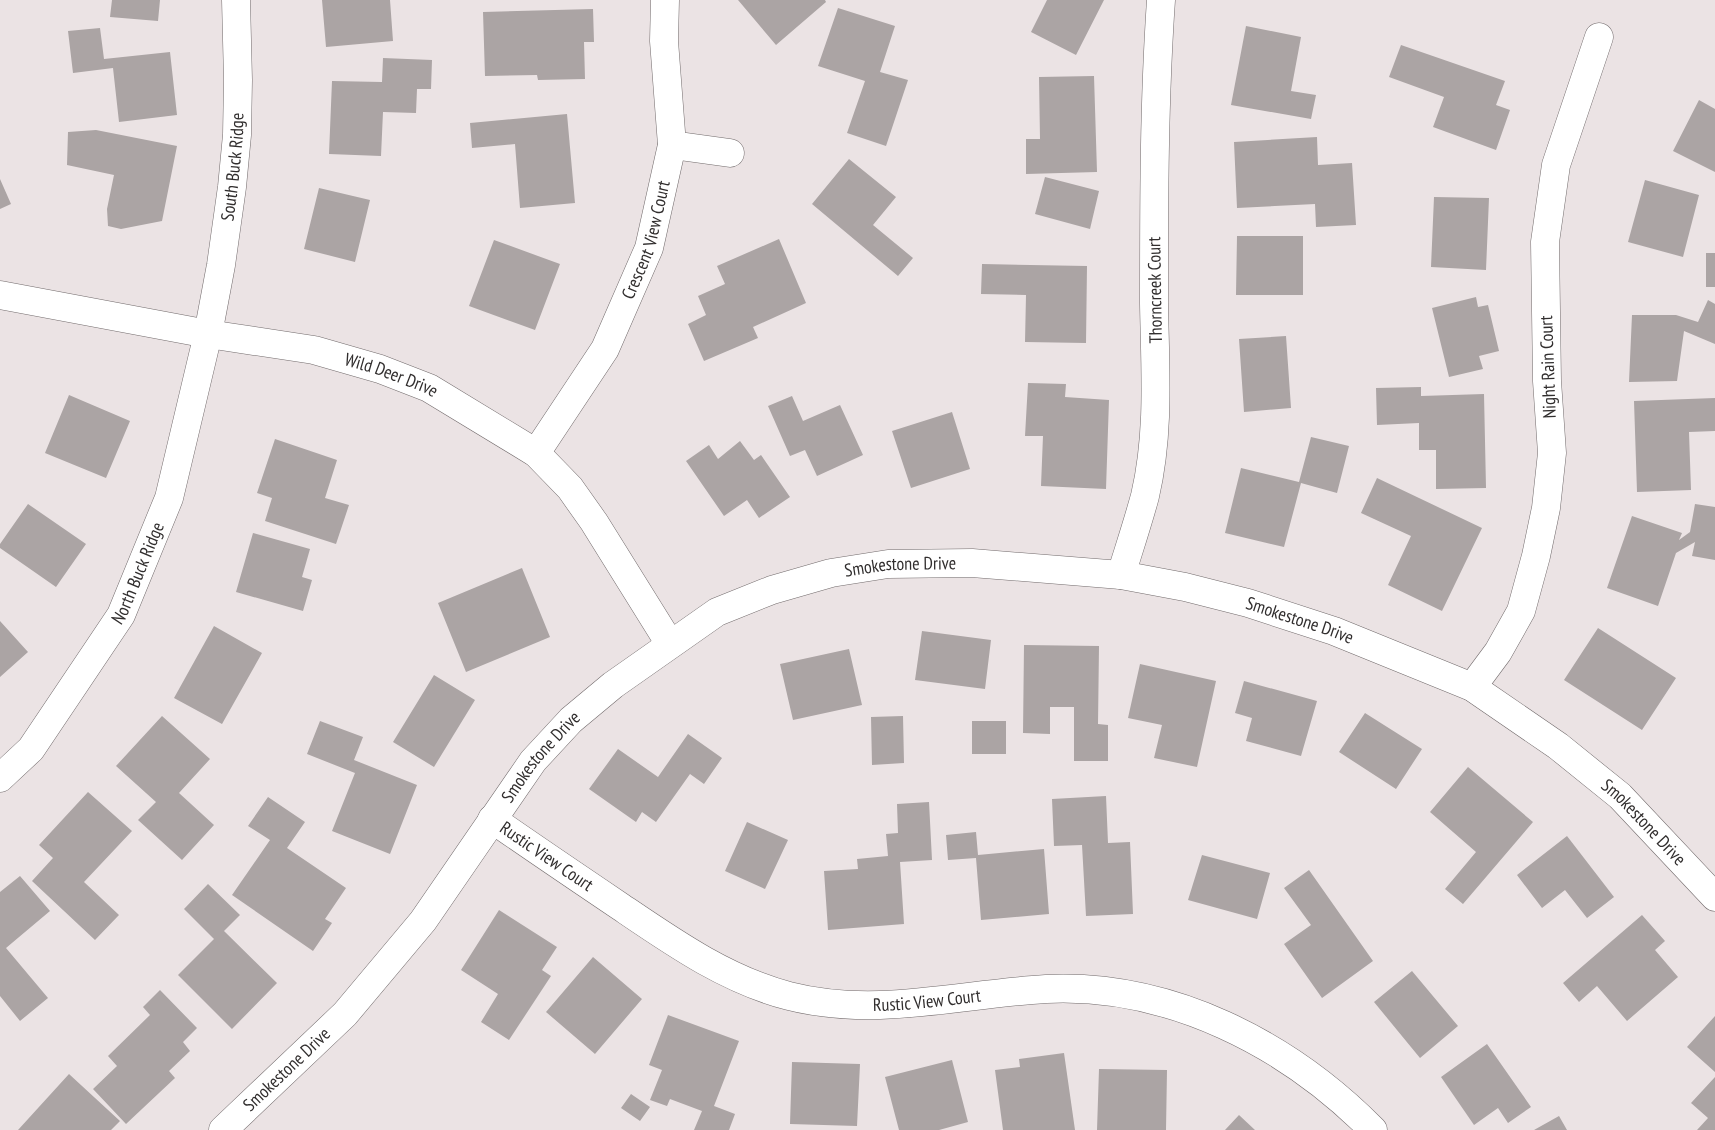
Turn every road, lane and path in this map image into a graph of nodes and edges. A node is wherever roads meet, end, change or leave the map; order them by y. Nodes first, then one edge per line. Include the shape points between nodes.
1 (236, 0) edge
2 (665, 0) edge
3 (1161, 0) edge
4 (1599, 37) dead end
5 (672, 145) junction
6 (730, 153) dead end
7 (0, 295) edge
8 (208, 334) junction
9 (536, 453) junction
10 (1121, 575) junction
11 (670, 644) junction
12 (1472, 687) junction
13 (0, 778) edge
14 (492, 820) junction
15 (1715, 897) edge
16 (223, 1130) edge
17 (1373, 1130) edge

1 - 8 street, South Buck Ridge via 237,136 222,265
2 - 5 street, Crescent View Court via 664,40
3 - 10 street, Thorncreek Court via 1155,84 1154,305 1157,374 1154,433 1145,495
4 - 12 street, Night Rain Court via 1556,165 1545,242 1547,382 1552,453 1546,508 1521,611 1498,652
5 - 6 street
5 - 9 street, Crescent View Court via 649,248 605,349
7 - 8 street, Wild Deer Drive
8 - 9 street, Wild Deer Drive via 314,350 380,369 429,388
8 - 13 street, North Buck Ridge via 169,498 121,615 31,749
9 - 11 street, Wild Deer Drive via 570,488
10 - 11 street, Smokestone Drive via 972,562 888,564 831,573 772,590 717,612
10 - 12 street, Smokestone Drive via 1185,587 1334,631
11 - 14 street, Smokestone Drive via 612,684 571,720 533,761
12 - 15 street, Smokestone Drive via 1558,746 1620,796
14 - 16 street, Smokestone Drive via 423,921 345,1014
14 - 17 street, Rustic View Court via 693,956 743,980 780,993 830,1003 875,1006 1046,989 1095,989 1146,997 1200,1013 1283,1057 1345,1102

